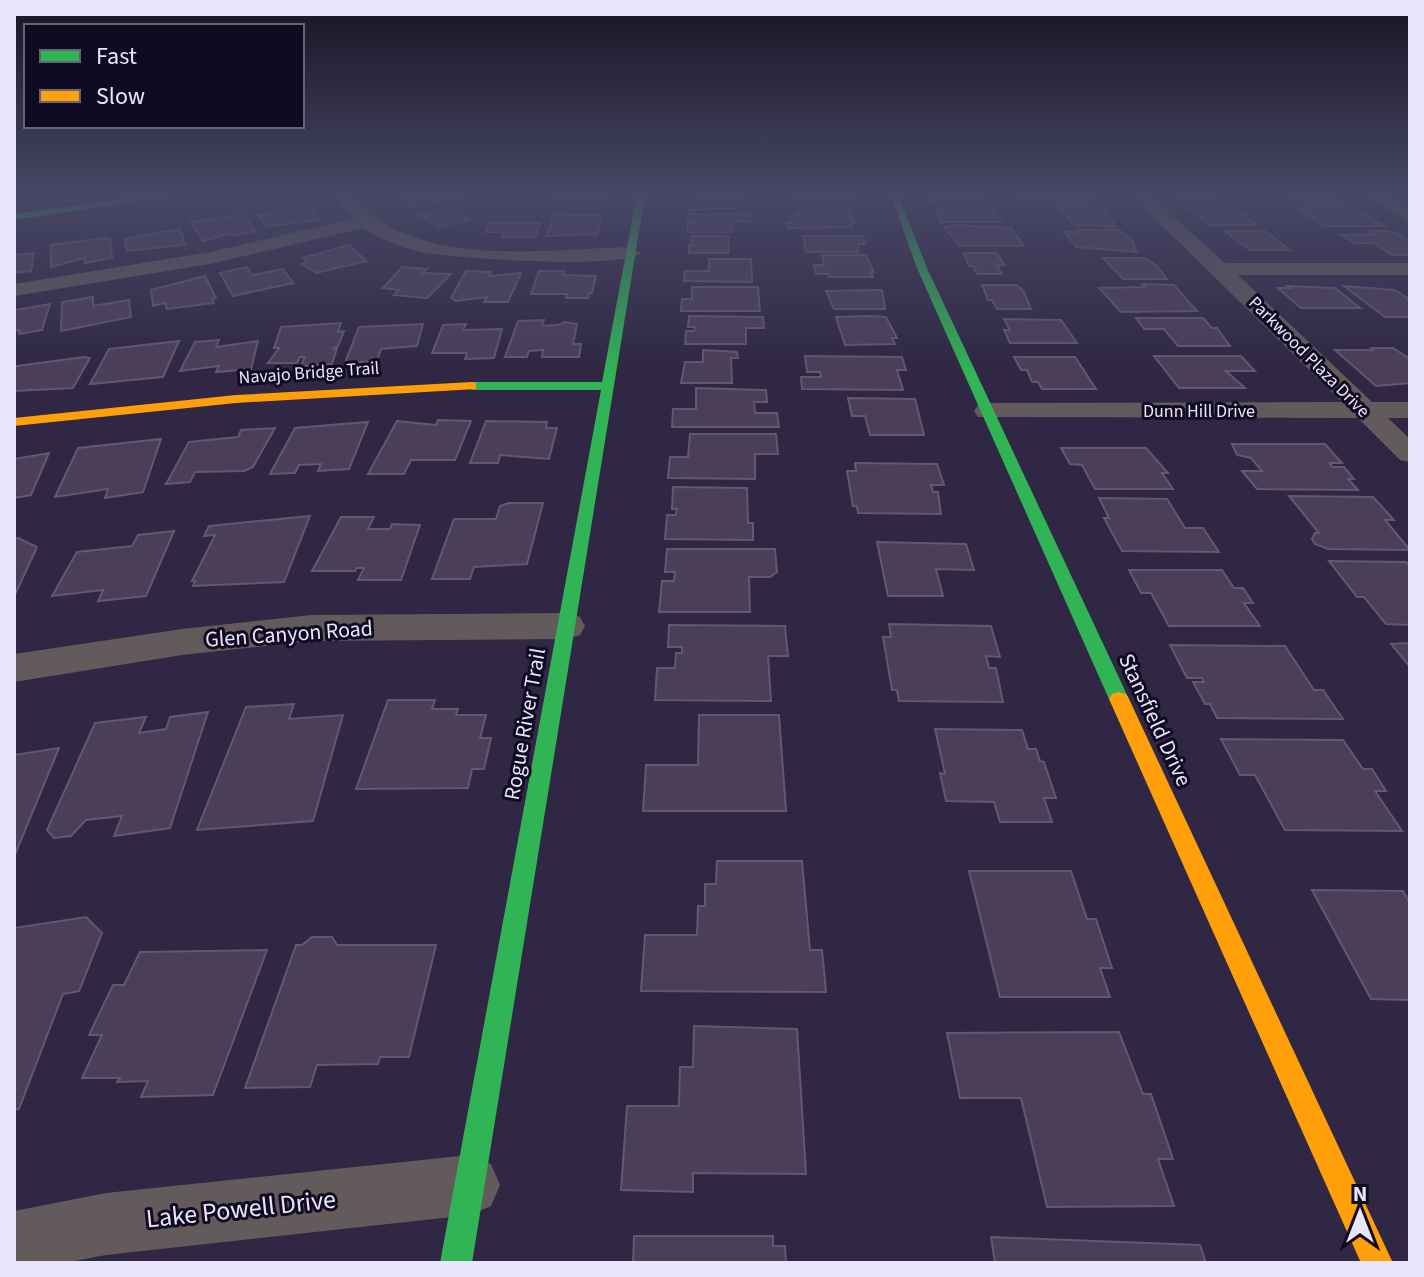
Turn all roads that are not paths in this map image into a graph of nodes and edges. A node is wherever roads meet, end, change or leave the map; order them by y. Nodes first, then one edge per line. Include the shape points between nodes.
1 (631, 253) edge
2 (229, 254) edge
3 (470, 254) edge
4 (537, 254) edge
5 (917, 254) edge
6 (1203, 254) edge
7 (1220, 269) junction
8 (1410, 269) edge
9 (14, 290) edge
10 (608, 386) junction
11 (1363, 410) junction
12 (1410, 410) edge
13 (987, 411) junction
14 (14, 422) edge
15 (1410, 454) edge
16 (567, 626) junction
17 (14, 668) edge
18 (470, 1185) junction
19 (14, 1242) edge
20 (456, 1263) edge
21 (1377, 1263) edge

1 - 10 street, Rogue River Trail
2 - 9 street
3 - 4 street
5 - 13 street, Stansfield Drive
6 - 7 street, Parkwood Plaza Drive
7 - 8 street
7 - 11 street, Parkwood Plaza Drive
10 - 14 street, Navajo Bridge Trail via 409,386
10 - 16 street, Rogue River Trail
11 - 12 street, Dunn Hill Drive
11 - 13 street, Dunn Hill Drive
11 - 15 street, Parkwood Plaza Drive
13 - 21 street, Stansfield Drive
16 - 17 street, Glen Canyon Road via 311,628
16 - 18 street, Rogue River Trail
18 - 19 street, Lake Powell Drive via 106,1224
18 - 20 street, Rogue River Trail

